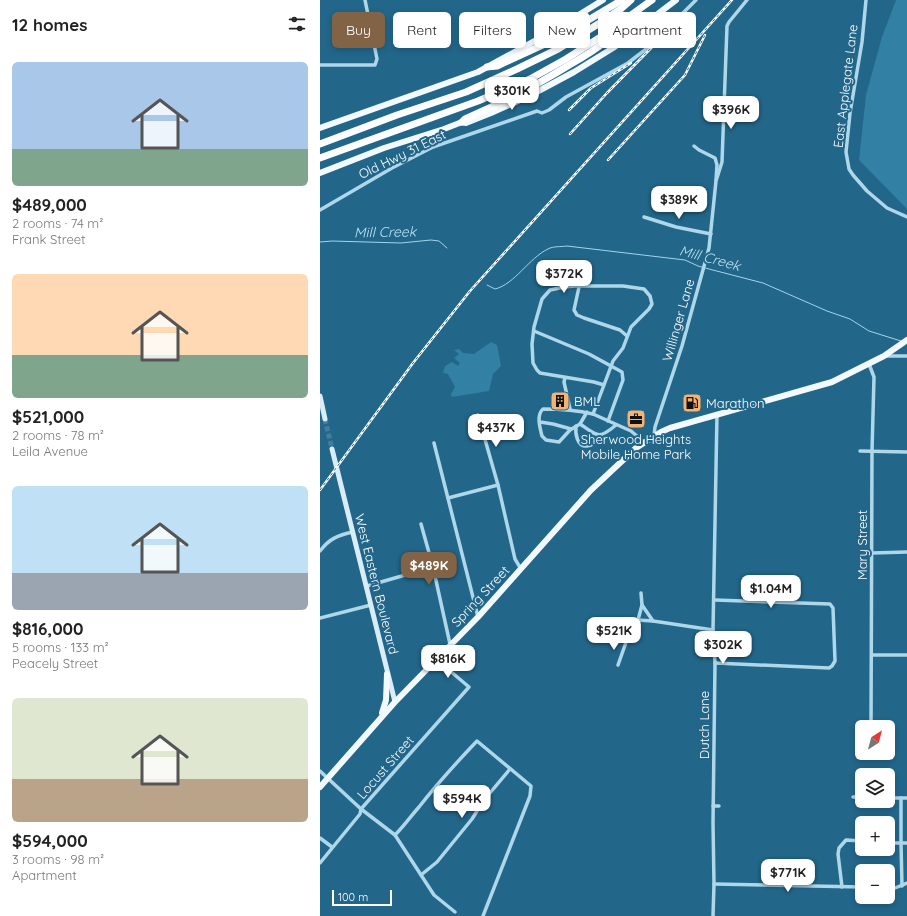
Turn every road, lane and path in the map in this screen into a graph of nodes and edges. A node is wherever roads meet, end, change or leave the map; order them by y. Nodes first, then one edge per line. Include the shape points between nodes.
1 (364, 0) edge
2 (603, 0) edge
3 (622, 0) edge
4 (631, 0) edge
5 (652, 0) edge
6 (676, 0) edge
7 (696, 0) edge
8 (747, 0) edge
9 (866, 0) edge
10 (636, 12) edge
11 (598, 38) edge
12 (598, 46) edge
13 (320, 65) edge
14 (487, 67) junction
15 (462, 122) junction
16 (320, 128) edge
17 (320, 144) edge
18 (694, 146) dead end
19 (320, 158) edge
20 (320, 173) edge
21 (716, 181) junction
22 (320, 210) edge
23 (644, 217) dead end
24 (907, 217) edge
25 (711, 234) junction
26 (579, 286) junction
27 (534, 331) junction
28 (627, 336) junction
29 (907, 340) edge
30 (884, 356) junction
31 (907, 356) edge
32 (869, 364) junction
33 (611, 366) junction
34 (565, 378) junction
35 (604, 386) junction
36 (320, 396) edge
37 (570, 409) junction
38 (587, 412) junction
39 (593, 414) junction
40 (717, 414) junction
41 (478, 415) dead end
42 (325, 419) tunnel mouth
43 (608, 421) junction
44 (540, 422) junction
45 (580, 424) junction
46 (616, 425) junction
47 (576, 426) junction
48 (571, 429) junction
49 (602, 435) junction
50 (654, 436) junction
51 (644, 442) junction
52 (434, 443) dead end
53 (332, 449) tunnel mouth
54 (860, 451) dead end
55 (872, 451) junction
56 (907, 452) edge
57 (498, 485) junction
58 (448, 498) junction
59 (421, 524) dead end
60 (353, 532) junction
61 (320, 551) edge
62 (907, 552) edge
63 (872, 553) junction
64 (433, 567) junction
65 (521, 569) junction
66 (367, 586) junction
67 (641, 593) dead end
68 (715, 600) junction
69 (372, 605) junction
70 (642, 605) junction
71 (478, 617) junction
72 (320, 618) edge
73 (638, 620) junction
74 (653, 621) junction
75 (713, 630) junction
76 (450, 644) junction
77 (872, 654) junction
78 (907, 655) edge
79 (436, 659) junction
80 (715, 663) junction
81 (618, 666) dead end
82 (387, 674) junction
83 (394, 702) junction
84 (381, 717) junction
85 (871, 720) edge
86 (510, 769) junction
87 (320, 771) edge
88 (327, 778) junction
89 (320, 787) edge
90 (895, 798) edge
91 (901, 798) junction
92 (907, 798) edge
93 (713, 806) junction
94 (720, 806) dead end
95 (361, 809) junction
96 (395, 836) junction
97 (320, 838) edge
98 (855, 840) edge
99 (895, 843) edge
100 (901, 843) junction
101 (907, 843) edge
102 (332, 847) junction
103 (320, 863) edge
104 (421, 875) junction
105 (907, 883) edge
106 (714, 884) junction
107 (842, 886) junction
108 (895, 886) edge
109 (902, 886) junction
110 (855, 887) edge
111 (455, 912) dead end
112 (483, 916) edge
113 (713, 916) edge

1 - 13 street via 376,53 375,64
2 - 14 main road via 552,32
3 - 14 highway via 560,37 497,66
4 - 17 highway via 558,49 518,69 466,92
5 - 10 highway
6 - 15 main road via 613,48 574,72 491,113 466,123
7 - 22 street, Old Hwy 31 East via 650,46 628,63 566,97 549,110 542,113 537,111 433,147
8 - 21 street, Willinger Lane via 727,26 722,162
9 - 24 street, East Applegate Lane via 846,152 849,169 867,191 887,208
11 - 19 highway via 566,59 530,78 478,100
12 - 15 highway via 536,85
14 - 16 main road
15 - 20 main road
18 - 21 street via 715,158
21 - 25 street, Willinger Lane
23 - 25 street
25 - 50 street, Willinger Lane via 703,272
26 - 27 street via 555,288 546,293 542,299
26 - 28 street via 574,310 577,315 620,330
26 - 28 street via 623,286 648,292 652,304
27 - 33 street
27 - 34 street via 533,364 540,373
28 - 33 street
29 - 30 main road, Spring Street
30 - 31 street
30 - 32 main road, Spring Street
32 - 40 main road, Spring Street via 832,382
32 - 55 street, Mary Street via 874,377
33 - 35 street
33 - 43 street via 624,375
34 - 35 street
34 - 37 street
35 - 39 street
36 - 42 main road
37 - 38 street
37 - 44 street via 543,409 539,415
38 - 39 street
38 - 45 street
39 - 43 street
40 - 50 main road, Spring Street
40 - 68 street, Dutch Lane
41 - 57 street
43 - 46 street
44 - 48 street
44 - 48 street via 542,436 546,440 559,442
45 - 47 street
45 - 49 street via 593,433
46 - 49 street
46 - 51 street via 631,431
47 - 48 street
47 - 49 street via 576,436 584,445 592,445
50 - 51 main road, Spring Street
51 - 65 main road, Spring Street via 623,458 591,490
52 - 58 street
53 - 60 main road, West Eastern Boulevard
54 - 55 street
55 - 56 street
55 - 63 street, Mary Street
57 - 58 street
57 - 65 street via 515,559
58 - 71 street
59 - 64 street
60 - 61 street via 338,535 328,541
60 - 66 main road, West Eastern Boulevard
62 - 63 street
63 - 77 street, Mary Street
64 - 66 street
64 - 76 street
65 - 71 main road, Spring Street
66 - 69 main road, West Eastern Boulevard
67 - 70 street
68 - 75 street, Dutch Lane
68 - 80 street via 831,605 835,660 829,668
69 - 72 street
69 - 82 main road, West Eastern Boulevard
70 - 73 street
70 - 74 street
71 - 76 main road, Spring Street
73 - 74 street
73 - 81 street via 625,642
74 - 75 street
75 - 80 street, Dutch Lane
76 - 79 main road, Spring Street
77 - 78 street
77 - 85 street, Mary Street
79 - 83 main road, Spring Street
79 - 95 street, Locust Street via 469,687
80 - 93 street, Dutch Lane
82 - 83 main road, West Eastern Boulevard
82 - 84 main road via 386,700
83 - 84 main road, Spring Street
84 - 88 main road, Spring Street
86 - 96 street via 477,741
86 - 104 street via 450,846
86 - 112 street via 532,788
87 - 88 street
88 - 89 main road, Spring Street
88 - 95 street
90 - 91 street
91 - 92 street
91 - 100 street
93 - 94 street
93 - 106 street, Dutch Lane
95 - 96 street
95 - 102 street, Locust Street via 360,814
96 - 104 street
97 - 102 street
98 - 107 street via 848,840 840,846 838,854
99 - 100 street
100 - 101 street
100 - 109 street
102 - 103 street, Locust Street
104 - 111 street via 434,895
105 - 109 street
106 - 107 street
106 - 113 street, Dutch Lane
107 - 110 street
108 - 109 street

